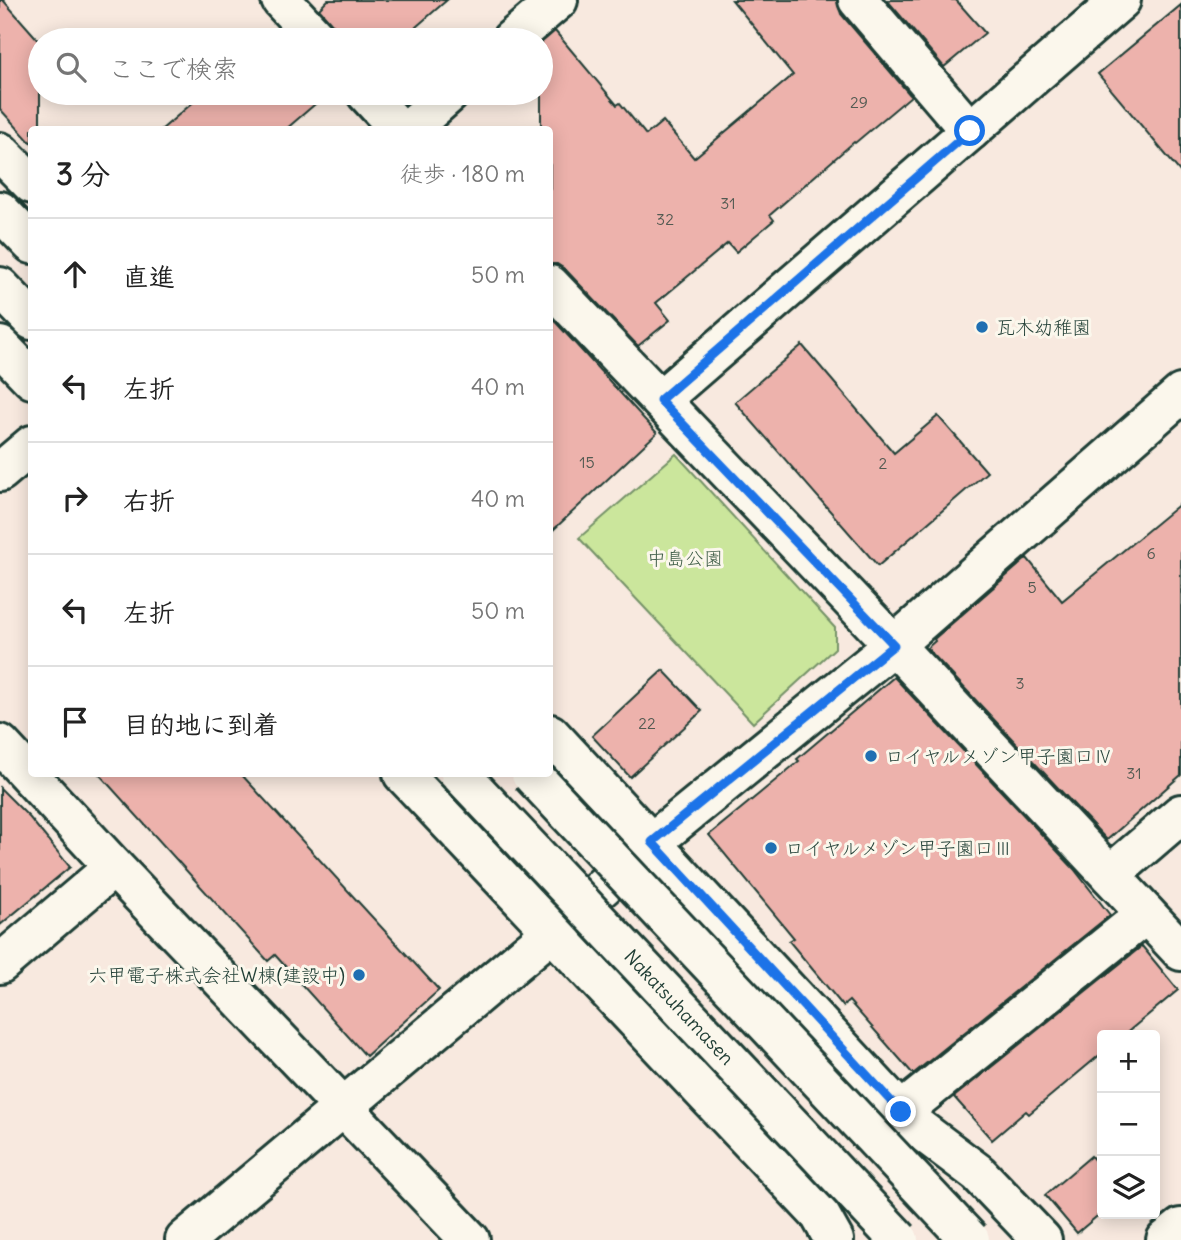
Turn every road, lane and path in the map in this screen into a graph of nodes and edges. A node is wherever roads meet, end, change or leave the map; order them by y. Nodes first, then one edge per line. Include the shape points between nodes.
1 (281, 0) edge
2 (558, 0) edge
3 (858, 0) edge
4 (1121, 0) edge
5 (307, 28) edge
6 (525, 28) edge
7 (377, 105) edge
8 (436, 105) edge
9 (396, 126) edge
10 (413, 126) edge
11 (970, 131) junction
12 (0, 152) edge
13 (28, 180) edge
14 (0, 211) edge
15 (28, 240) edge
16 (0, 287) edge
17 (553, 288) edge
18 (28, 316) edge
19 (0, 346) edge
20 (28, 375) edge
21 (1181, 394) edge
22 (660, 400) junction
23 (28, 448) edge
24 (0, 472) edge
25 (894, 645) junction
26 (553, 737) edge
27 (0, 744) edge
28 (28, 774) edge
29 (31, 777) edge
30 (406, 777) edge
31 (463, 777) edge
32 (534, 777) edge
33 (1181, 814) edge
34 (652, 842) junction
35 (114, 867) junction
36 (1110, 875) junction
37 (1146, 914) junction
38 (552, 932) junction
39 (1181, 951) edge
40 (0, 964) edge
41 (343, 1108) junction
42 (901, 1112) junction
43 (1181, 1228) edge
44 (185, 1240) edge
45 (470, 1240) edge
46 (834, 1240) edge
47 (899, 1240) edge
48 (970, 1240) edge
49 (1042, 1240) edge
50 (1166, 1240) edge

1 - 5 street
2 - 6 street
3 - 11 street
4 - 11 street
7 - 9 street
8 - 10 street
11 - 22 street
12 - 13 street
14 - 15 street
16 - 18 street
17 - 22 street
19 - 20 street
21 - 25 street
22 - 25 street
23 - 24 street
25 - 34 street
25 - 36 street
26 - 34 street
27 - 28 street
29 - 35 street
30 - 38 street
31 - 47 street, Nakatsuhamasen, bridge
32 - 48 street, bridge
33 - 36 street
34 - 38 street
34 - 42 street
35 - 40 street
35 - 41 street
36 - 37 street
37 - 39 street
37 - 42 street
38 - 41 street
38 - 46 street via 820,1215
41 - 44 street
41 - 45 street
42 - 49 street via 978,1173
43 - 50 street

